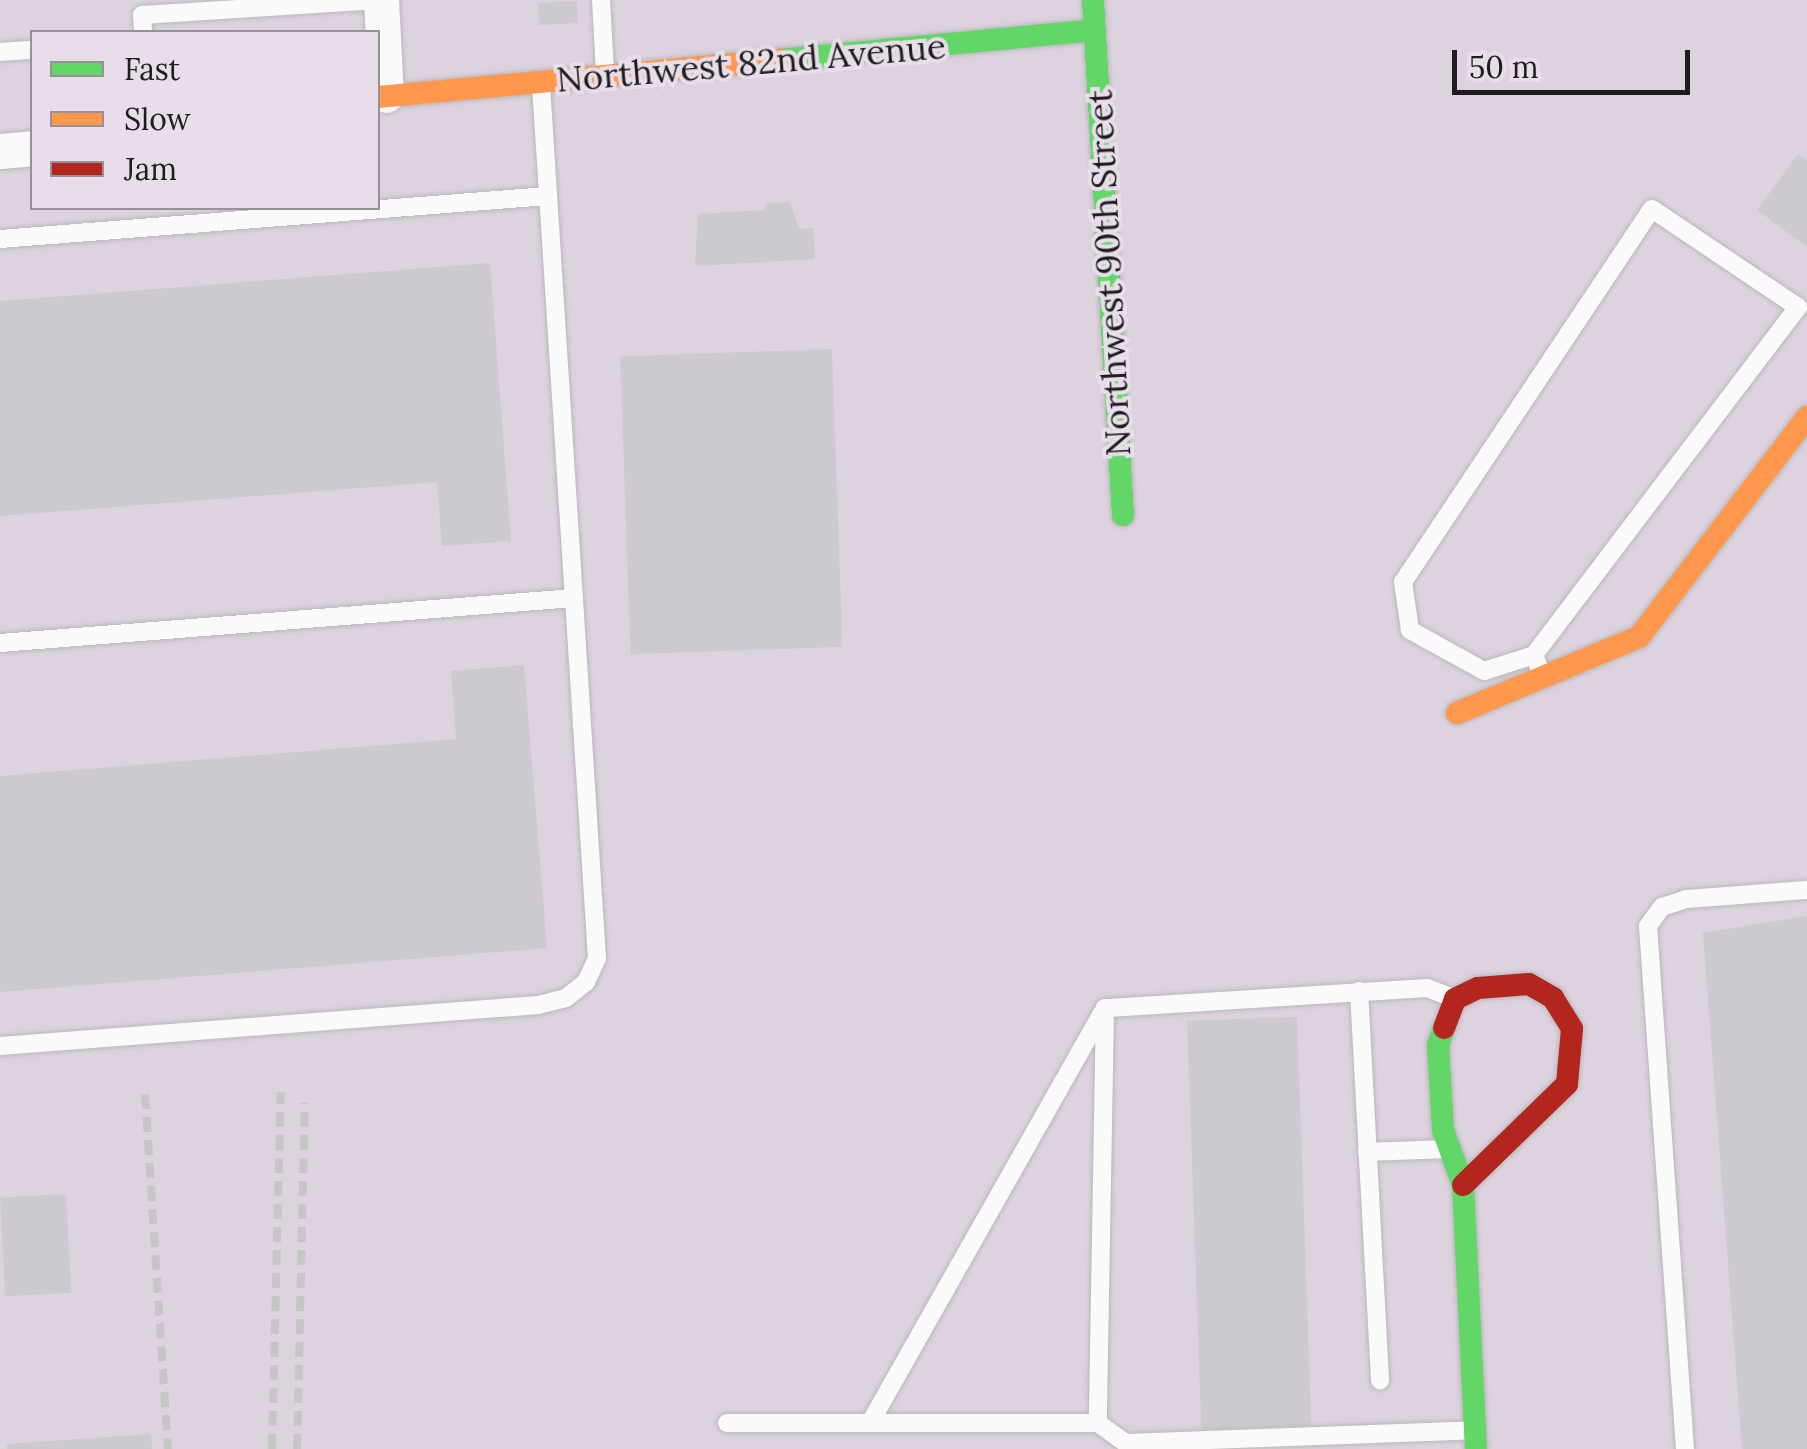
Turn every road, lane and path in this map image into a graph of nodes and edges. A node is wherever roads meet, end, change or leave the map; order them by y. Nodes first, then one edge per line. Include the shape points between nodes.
1 (380, 0) edge
2 (601, 0) edge
3 (1093, 0) edge
4 (143, 30) edge
5 (1095, 30) junction
6 (30, 50) edge
7 (0, 52) edge
8 (605, 77) junction
9 (541, 82) junction
10 (382, 96) edge
11 (30, 148) edge
12 (0, 150) edge
13 (548, 196) junction
14 (380, 209) edge
15 (370, 210) edge
16 (0, 239) edge
17 (1807, 417) edge
18 (1123, 515) dead end
19 (574, 598) junction
20 (0, 644) edge
21 (1538, 666) junction
22 (1458, 713) dead end
23 (1807, 890) edge
24 (1359, 991) junction
25 (1455, 999) junction
26 (1105, 1008) junction
27 (0, 1046) edge
28 (1447, 1149) junction
29 (1367, 1152) junction
30 (1463, 1186) junction
31 (1380, 1380) dead end
32 (728, 1423) dead end
33 (870, 1423) junction
34 (1098, 1423) junction
35 (1476, 1440) edge
36 (1685, 1449) edge

1 - 4 lane via 142,15
1 - 10 street
2 - 8 lane
3 - 5 street
5 - 8 street, Northwest 82nd Avenue
5 - 18 street, Northwest 90th Street
6 - 7 lane
8 - 9 street, Northwest 82nd Avenue
9 - 10 street, Northwest 82nd Avenue
9 - 13 lane
11 - 12 street
13 - 14 lane
13 - 19 lane
15 - 16 lane
17 - 21 street via 1639,637
19 - 20 lane
19 - 27 lane via 597,958 586,982 566,998
21 - 21 lane via 1798,307 1652,208 1403,582 1410,630 1484,671
21 - 22 street
23 - 36 lane via 1686,900 1662,907 1648,926
24 - 25 lane via 1427,988
24 - 26 lane
24 - 29 lane
25 - 28 street via 1438,1045
25 - 30 street via 1478,988 1529,984 1564,1011 1574,1056 1567,1084 1552,1102
26 - 33 lane
26 - 34 lane
28 - 29 lane
28 - 30 street
29 - 31 lane
30 - 35 street
32 - 33 lane
33 - 34 lane
34 - 35 lane via 1126,1443

